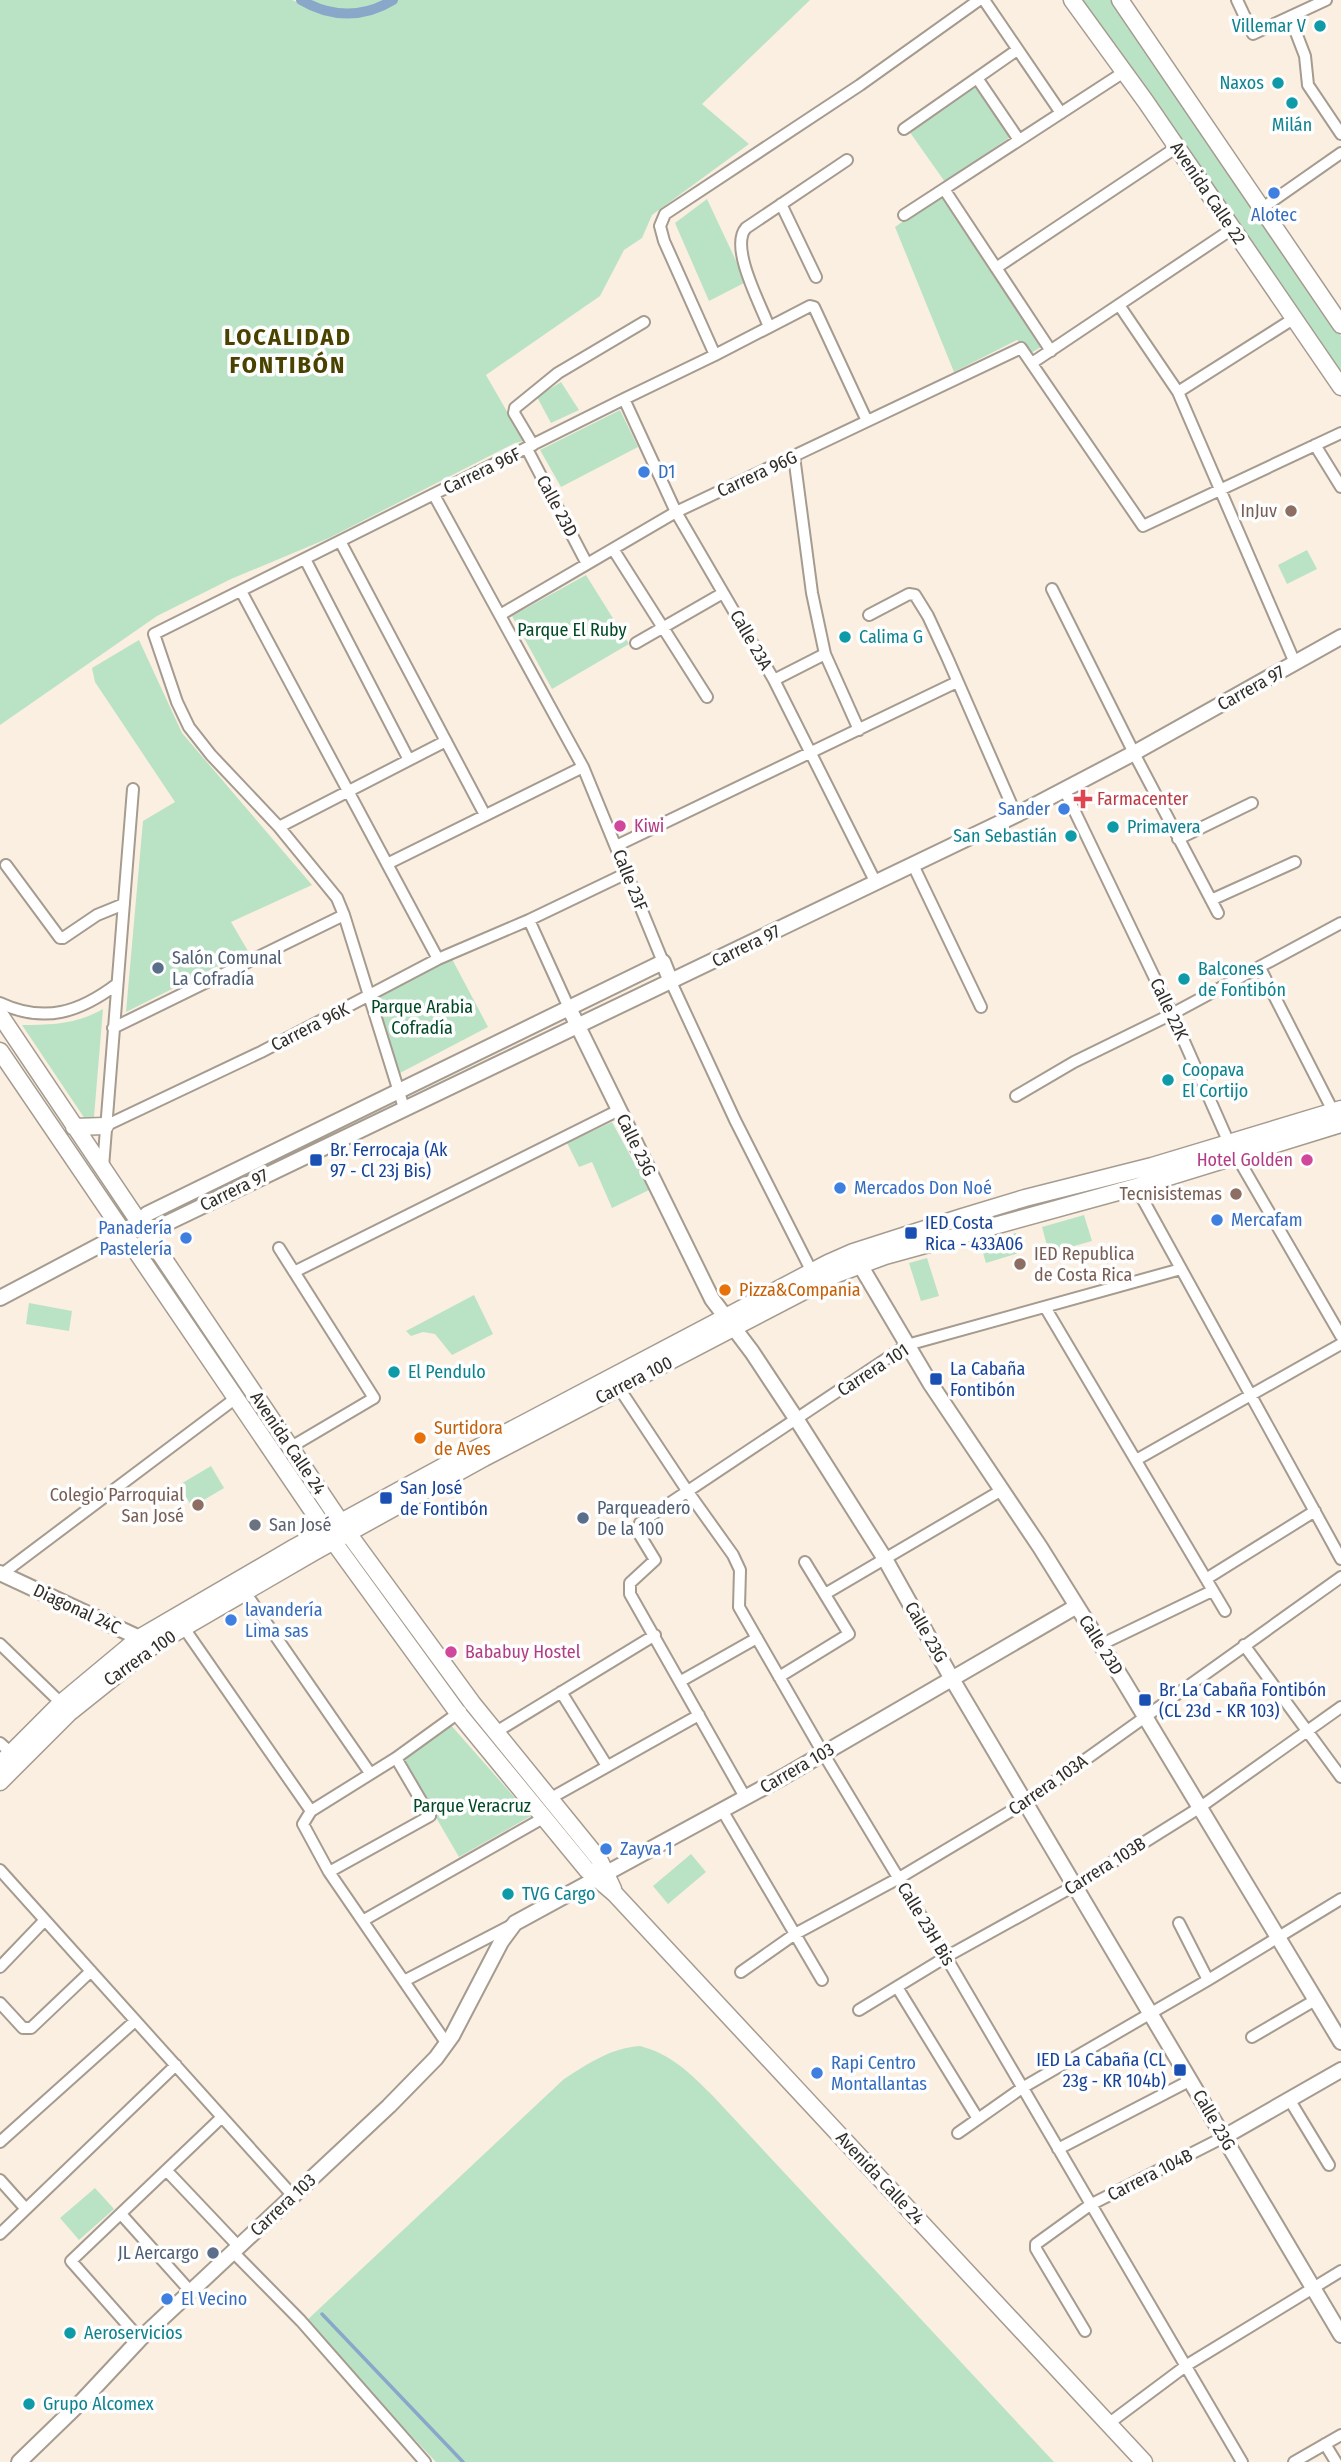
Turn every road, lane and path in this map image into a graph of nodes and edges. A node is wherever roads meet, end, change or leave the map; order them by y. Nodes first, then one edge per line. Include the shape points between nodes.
1 (981, 0) edge
2 (1072, 0) edge
3 (1120, 0) edge
4 (1237, 0) edge
5 (1326, 0) edge
6 (1290, 17) junction
7 (1017, 50) junction
8 (1124, 72) junction
9 (977, 78) junction
10 (1061, 113) junction
11 (904, 129) dead end
12 (1341, 134) edge
13 (1019, 140) junction
14 (1177, 147) junction
15 (1341, 153) edge
16 (847, 160) dead end
17 (944, 189) junction
18 (781, 204) junction
19 (1261, 209) junction
20 (904, 215) dead end
21 (1232, 229) junction
22 (996, 268) junction
23 (816, 277) dead end
24 (1119, 305) junction
25 (1293, 319) junction
26 (644, 322) dead end
27 (1341, 326) edge
28 (769, 327) junction
29 (1051, 351) junction
30 (715, 355) junction
31 (1032, 363) junction
32 (1341, 387) edge
33 (1178, 392) junction
34 (624, 399) junction
35 (867, 421) junction
36 (1341, 433) edge
37 (1315, 445) junction
38 (530, 447) junction
39 (794, 456) junction
40 (1341, 487) edge
41 (1222, 489) junction
42 (434, 495) junction
43 (676, 512) junction
44 (340, 541) junction
45 (613, 549) junction
46 (305, 559) junction
47 (587, 564) junction
48 (1052, 589) dead end
49 (242, 591) junction
50 (723, 593) junction
51 (500, 615) junction
52 (869, 615) dead end
53 (663, 626) junction
54 (1341, 637) edge
55 (636, 643) dead end
56 (825, 654) junction
57 (1295, 663) junction
58 (774, 680) junction
59 (957, 682) junction
60 (707, 697) dead end
61 (859, 730) junction
62 (446, 741) junction
63 (810, 752) junction
64 (1134, 753) junction
65 (409, 760) junction
66 (583, 767) junction
67 (133, 789) dead end
68 (1064, 789) junction
69 (348, 791) junction
70 (1252, 803) dead end
71 (485, 815) junction
72 (1016, 815) junction
73 (279, 827) junction
74 (1178, 839) junction
75 (616, 846) junction
76 (1295, 862) dead end
77 (387, 864) junction
78 (6, 865) dead end
79 (913, 865) junction
80 (627, 873) junction
81 (876, 883) junction
82 (1211, 900) junction
83 (124, 904) junction
84 (1218, 913) dead end
85 (344, 915) junction
86 (529, 920) junction
87 (1341, 923) edge
88 (438, 959) junction
89 (663, 962) junction
90 (1260, 968) junction
91 (671, 982) junction
92 (117, 984) junction
93 (369, 996) junction
94 (0, 1003) edge
95 (981, 1007) dead end
96 (569, 1008) junction
97 (1172, 1014) junction
98 (0, 1015) edge
99 (577, 1025) junction
100 (113, 1028) junction
101 (0, 1051) edge
102 (399, 1091) junction
103 (1016, 1096) dead end
104 (404, 1108) junction
105 (619, 1110) junction
106 (1339, 1120) edge
107 (105, 1126) junction
108 (74, 1127) junction
109 (1233, 1150) junction
110 (102, 1169) junction
111 (1136, 1187) junction
112 (140, 1224) junction
113 (124, 1233) junction
114 (279, 1248) dead end
115 (856, 1258) junction
116 (1181, 1269) junction
117 (294, 1272) junction
118 (812, 1272) junction
119 (0, 1298) edge
120 (1045, 1307) junction
121 (730, 1323) junction
122 (1341, 1336) edge
123 (1341, 1344) edge
124 (907, 1345) junction
125 (619, 1388) junction
126 (1250, 1395) junction
127 (236, 1398) junction
128 (797, 1420) junction
129 (291, 1447) junction
130 (1136, 1460) junction
131 (1002, 1490) junction
132 (688, 1492) junction
133 (1315, 1511) junction
134 (344, 1528) junction
135 (329, 1536) junction
136 (1338, 1546) edge
137 (884, 1559) junction
138 (1341, 1559) edge
139 (805, 1562) dead end
140 (1, 1573) edge
141 (1341, 1577) edge
142 (1206, 1579) junction
143 (1213, 1591) junction
144 (245, 1592) junction
145 (825, 1594) junction
146 (1077, 1606) junction
147 (1225, 1611) dead end
148 (184, 1628) junction
149 (655, 1635) junction
150 (757, 1638) junction
151 (147, 1642) junction
152 (0, 1644) edge
153 (1100, 1645) junction
154 (1244, 1646) junction
155 (779, 1677) junction
156 (952, 1679) junction
157 (681, 1682) junction
158 (561, 1692) junction
159 (61, 1703) junction
160 (472, 1704) junction
161 (1341, 1707) edge
162 (458, 1713) junction
163 (699, 1715) junction
164 (1145, 1717) junction
165 (1306, 1730) junction
166 (496, 1732) junction
167 (3, 1753) edge
168 (823, 1754) junction
169 (396, 1758) junction
170 (607, 1766) junction
171 (370, 1773) junction
172 (1341, 1777) edge
173 (0, 1782) edge
174 (746, 1797) junction
175 (551, 1798) junction
176 (1026, 1802) junction
177 (1199, 1808) junction
178 (722, 1810) junction
179 (311, 1811) junction
180 (545, 1817) junction
181 (0, 1871) edge
182 (329, 1872) junction
183 (601, 1875) junction
184 (898, 1878) junction
185 (1076, 1885) junction
186 (1341, 1899) edge
187 (364, 1920) junction
188 (44, 1921) junction
189 (515, 1923) junction
190 (1179, 1923) dead end
191 (795, 1934) junction
192 (1278, 1936) junction
193 (946, 1957) junction
194 (0, 1967) edge
195 (91, 1971) junction
196 (741, 1972) dead end
197 (822, 1980) dead end
198 (1208, 1980) junction
199 (404, 1981) junction
200 (897, 1987) junction
201 (1317, 1999) junction
202 (0, 2003) edge
203 (859, 2010) dead end
204 (1152, 2012) junction
205 (135, 2021) junction
206 (1252, 2037) dead end
207 (1341, 2042) edge
208 (447, 2044) junction
209 (176, 2065) junction
210 (1341, 2070) edge
211 (1191, 2080) junction
212 (1022, 2088) junction
213 (1289, 2099) junction
214 (222, 2117) junction
215 (978, 2119) junction
216 (958, 2133) dead end
217 (1224, 2137) junction
218 (0, 2142) edge
219 (1058, 2149) junction
220 (1329, 2165) dead end
221 (167, 2171) junction
222 (0, 2180) edge
223 (293, 2196) junction
224 (1090, 2205) junction
225 (25, 2208) junction
226 (121, 2214) junction
227 (0, 2234) edge
228 (236, 2249) junction
229 (1341, 2271) edge
230 (1313, 2288) junction
231 (191, 2292) junction
232 (1085, 2332) dead end
233 (1341, 2334) edge
234 (140, 2339) junction
235 (1187, 2365) junction
236 (1108, 2424) junction
237 (1341, 2435) edge
238 (1325, 2444) junction
239 (19, 2462) edge
240 (425, 2462) edge
241 (1144, 2462) edge
242 (1242, 2462) edge
243 (1294, 2462) edge
244 (1336, 2462) edge

1 - 7 street
1 - 30 street via 664,214 660,226 664,241
2 - 8 main road, Avenida Calle 22
3 - 19 main road, Avenida Calle 22
4 - 6 street via 1254,34
5 - 6 street
6 - 12 street via 1305,56 1308,85
7 - 9 street
7 - 10 street
8 - 10 street
8 - 14 main road, Avenida Calle 22
9 - 11 street
9 - 13 street
10 - 13 street
13 - 17 street
14 - 21 main road, Avenida Calle 22
14 - 22 street
15 - 19 street
16 - 18 street
17 - 20 street
17 - 22 street
18 - 23 street
18 - 28 street via 741,235 741,254
19 - 27 main road, Avenida Calle 22
21 - 24 street
21 - 25 main road, Avenida Calle 22
22 - 29 street
24 - 29 street
24 - 33 street
25 - 32 main road, Avenida Calle 22
25 - 33 street
26 - 38 street, Calle 23D via 558,373 515,408
28 - 30 street, Carrera 96F
28 - 35 street, Carrera 96F via 814,307
29 - 31 street
30 - 34 street, Carrera 96F
31 - 35 street, Carrera 96G via 1021,348
31 - 41 street via 1143,526
33 - 41 street
34 - 38 street, Carrera 96F
34 - 43 street, Calle 23A
35 - 39 street, Carrera 96G
36 - 37 street
37 - 40 street
37 - 41 street
38 - 42 street, Carrera 96F
38 - 47 street, Calle 23D
39 - 43 street, Carrera 96G
39 - 56 street
41 - 57 street
42 - 44 street, Carrera 96F
42 - 51 street, Calle 23F
43 - 45 street, Carrera 96G
43 - 50 street, Calle 23A
44 - 46 street, Carrera 96F
44 - 62 street
45 - 47 street, Carrera 96G
45 - 53 street
46 - 49 street, Carrera 96F
46 - 65 street
47 - 51 street, Carrera 96G
48 - 64 street
49 - 69 street
49 - 73 street, Carrera 96F via 154,634 189,727
50 - 53 street
50 - 58 street, Calle 23A
51 - 66 street, Calle 23F
52 - 59 street via 915,595
53 - 55 street
53 - 60 street
54 - 57 street, Carrera 97
56 - 58 street
56 - 61 street
57 - 64 street, Carrera 97
58 - 63 street, Calle 23A
59 - 61 street
59 - 72 street
61 - 63 street
62 - 65 street
62 - 71 street
63 - 75 street
63 - 81 street, Calle 23A
64 - 68 street, Carrera 97
64 - 74 street
65 - 69 street
66 - 71 street
66 - 75 street, Calle 23F
67 - 83 street
68 - 72 street, Carrera 97
68 - 97 street, Calle 22K
69 - 73 street
69 - 77 street
70 - 74 street
71 - 77 street
72 - 79 street, Carrera 97
73 - 85 street via 337,898
74 - 82 street
75 - 80 street, Calle 23F
76 - 82 street
77 - 88 street
78 - 83 street via 60,938
79 - 81 street, Carrera 97
79 - 95 street
80 - 86 street, Carrera 96K
80 - 89 street, Calle 23F
81 - 91 street, Carrera 97
82 - 84 street
83 - 92 street
85 - 93 street
85 - 100 street
86 - 88 street, Carrera 96K
86 - 96 street, Calle 23G
87 - 90 street
88 - 93 street, Carrera 96K
89 - 91 street, Calle 23F
89 - 96 street, Carrera 97
90 - 97 street
90 - 106 street
91 - 99 street, Carrera 97
91 - 118 street, Calle 23F
92 - 94 street via 96,1000 60,1013 29,1013
92 - 100 street
93 - 102 street
93 - 107 street, Carrera 96K
96 - 99 street, Calle 23G
96 - 102 street, Carrera 97
97 - 103 street
97 - 109 street, Calle 22K
98 - 108 main road, Avenida Calle 24
99 - 104 street, Carrera 97
99 - 105 street, Calle 23G
100 - 107 street
101 - 113 main road, Avenida Calle 24
102 - 104 street
102 - 112 street, Carrera 97 via 146,1214
104 - 112 street, Carrera 97 via 159,1227
105 - 117 street
105 - 121 street, Calle 23G via 706,1286
106 - 109 main road, Carrera 100
107 - 108 main road
107 - 110 street
108 - 110 main road, Avenida Calle 24
109 - 111 main road, Carrera 100
109 - 115 main road, Carrera 100 via 1025,1198
109 - 122 street, Calle 22K
110 - 112 main road, Avenida Calle 24
111 - 115 main road, Carrera 100
111 - 116 street
112 - 113 street, Carrera 97
112 - 129 main road, Avenida Calle 24
113 - 119 street, Carrera 97
113 - 127 main road, Avenida Calle 24
114 - 117 street
115 - 118 main road, Carrera 100
115 - 121 main road, Carrera 100
115 - 124 street, Calle 23D
116 - 120 street, Carrera 101
116 - 126 street
117 - 129 street via 374,1398
118 - 121 main road, Carrera 100
120 - 124 street, Carrera 101
120 - 130 street
121 - 125 main road, Carrera 100
121 - 128 street, Calle 23G
121 - 134 main road, Carrera 100 via 477,1448
123 - 126 street
124 - 128 street, Carrera 101
124 - 131 street, Calle 23D
125 - 132 street, Calle 23H Bis
125 - 134 main road, Carrera 100
126 - 130 street
126 - 133 street
127 - 135 main road, Avenida Calle 24
127 - 140 street
128 - 132 street, Carrera 101
128 - 137 street, Calle 23G
129 - 134 main road, Avenida Calle 24
130 - 142 street
131 - 137 street
131 - 146 street, Calle 23D
132 - 149 street, Carrera 101 via 638,1528 655,1560 628,1589
132 - 150 street, Calle 23H Bis via 733,1555 740,1570 739,1607
133 - 136 street
133 - 142 street
134 - 135 main road, Carrera 100
134 - 160 main road, Avenida Calle 24
135 - 144 main road, Carrera 100
135 - 151 main road, Carrera 100
135 - 162 main road, Avenida Calle 24
136 - 138 street
137 - 145 street
137 - 156 street, Calle 23G
139 - 145 street
140 - 151 street, Diagonal 24C
141 - 154 street, Carrera 103A
142 - 143 street
143 - 147 street
143 - 153 street
144 - 148 main road, Carrera 100
144 - 171 street
145 - 155 street via 849,1634
146 - 153 street, Calle 23D
146 - 156 street, Carrera 103
148 - 151 main road, Carrera 100
148 - 179 street
149 - 157 street
149 - 158 street
150 - 155 street, Calle 23H Bis
150 - 157 street
151 - 159 main road, Carrera 100
151 - 173 main road, Carrera 100
152 - 159 street
153 - 164 street, Calle 23D
154 - 164 street, Carrera 103A
154 - 165 street
155 - 168 street, Calle 23H Bis
156 - 168 street, Carrera 103
156 - 176 street, Calle 23G
157 - 163 street
158 - 166 street
158 - 170 street
159 - 167 main road, Carrera 100
160 - 162 street
160 - 166 main road, Avenida Calle 24
161 - 165 street, Carrera 103B
162 - 169 street
162 - 180 main road, Avenida Calle 24
163 - 170 street
163 - 174 street
164 - 176 street, Carrera 103A
164 - 177 street, Calle 23D
165 - 172 street
165 - 177 street, Carrera 103B
166 - 175 main road, Avenida Calle 24
168 - 174 street, Carrera 103
168 - 184 street, Calle 23H Bis
169 - 171 street
169 - 182 street via 430,1816
170 - 175 street
171 - 179 street
174 - 178 street, Carrera 103
175 - 183 main road, Avenida Calle 24 via 599,1859
176 - 184 street, Carrera 103A
176 - 185 street, Calle 23G
177 - 185 street, Carrera 103B
177 - 192 street, Calle 23D
178 - 183 street, Carrera 103
178 - 191 street
179 - 182 street via 303,1827
180 - 183 main road, Avenida Calle 24 via 587,1870
180 - 187 street
181 - 188 street
182 - 187 street
183 - 189 street, Carrera 103
183 - 236 main road, Avenida Calle 24
184 - 191 street, Carrera 103A
184 - 193 street, Calle 23H Bis
185 - 193 street, Carrera 103B
185 - 204 street, Calle 23G
186 - 192 street
187 - 199 street
188 - 194 street
188 - 195 street
189 - 199 street, Carrera 103
189 - 208 street, Carrera 103
190 - 198 street
191 - 196 street, Carrera 103A
191 - 197 street
192 - 198 street
192 - 201 street, Calle 23D
193 - 200 street, Carrera 103B
193 - 212 street, Calle 23H Bis
195 - 202 street via 31,2028 23,2028
195 - 205 street
198 - 204 street
199 - 208 street
200 - 203 street, Carrera 103B
200 - 215 street
201 - 206 street
201 - 207 street, Calle 23D
204 - 211 street, Calle 23G
204 - 212 street
205 - 209 street
205 - 218 street
208 - 223 street, Carrera 103 via 416,2080
209 - 214 street
209 - 225 street
210 - 213 street, Carrera 104B
211 - 217 street, Calle 23G
211 - 219 street
212 - 215 street
212 - 219 street, Calle 23H Bis
213 - 217 street, Carrera 104B
213 - 220 street
214 - 221 street
214 - 223 street
215 - 216 street
217 - 224 street, Carrera 104B
217 - 230 street, Calle 23G
219 - 224 street, Calle 23H Bis
221 - 226 street
221 - 228 street
222 - 225 street
223 - 228 street, Carrera 103
224 - 232 street, Carrera 104B via 1036,2244
224 - 235 street, Calle 23H Bis
225 - 227 street
226 - 231 street
226 - 234 street via 71,2261
228 - 231 street, Carrera 103
228 - 240 street
229 - 230 street
230 - 233 street, Calle 23G
230 - 235 street
231 - 234 street, Carrera 103
234 - 239 street, Carrera 103
235 - 236 street
235 - 242 street, Calle 23H Bis
236 - 241 main road, Avenida Calle 24
237 - 238 street
238 - 243 street
238 - 244 street

